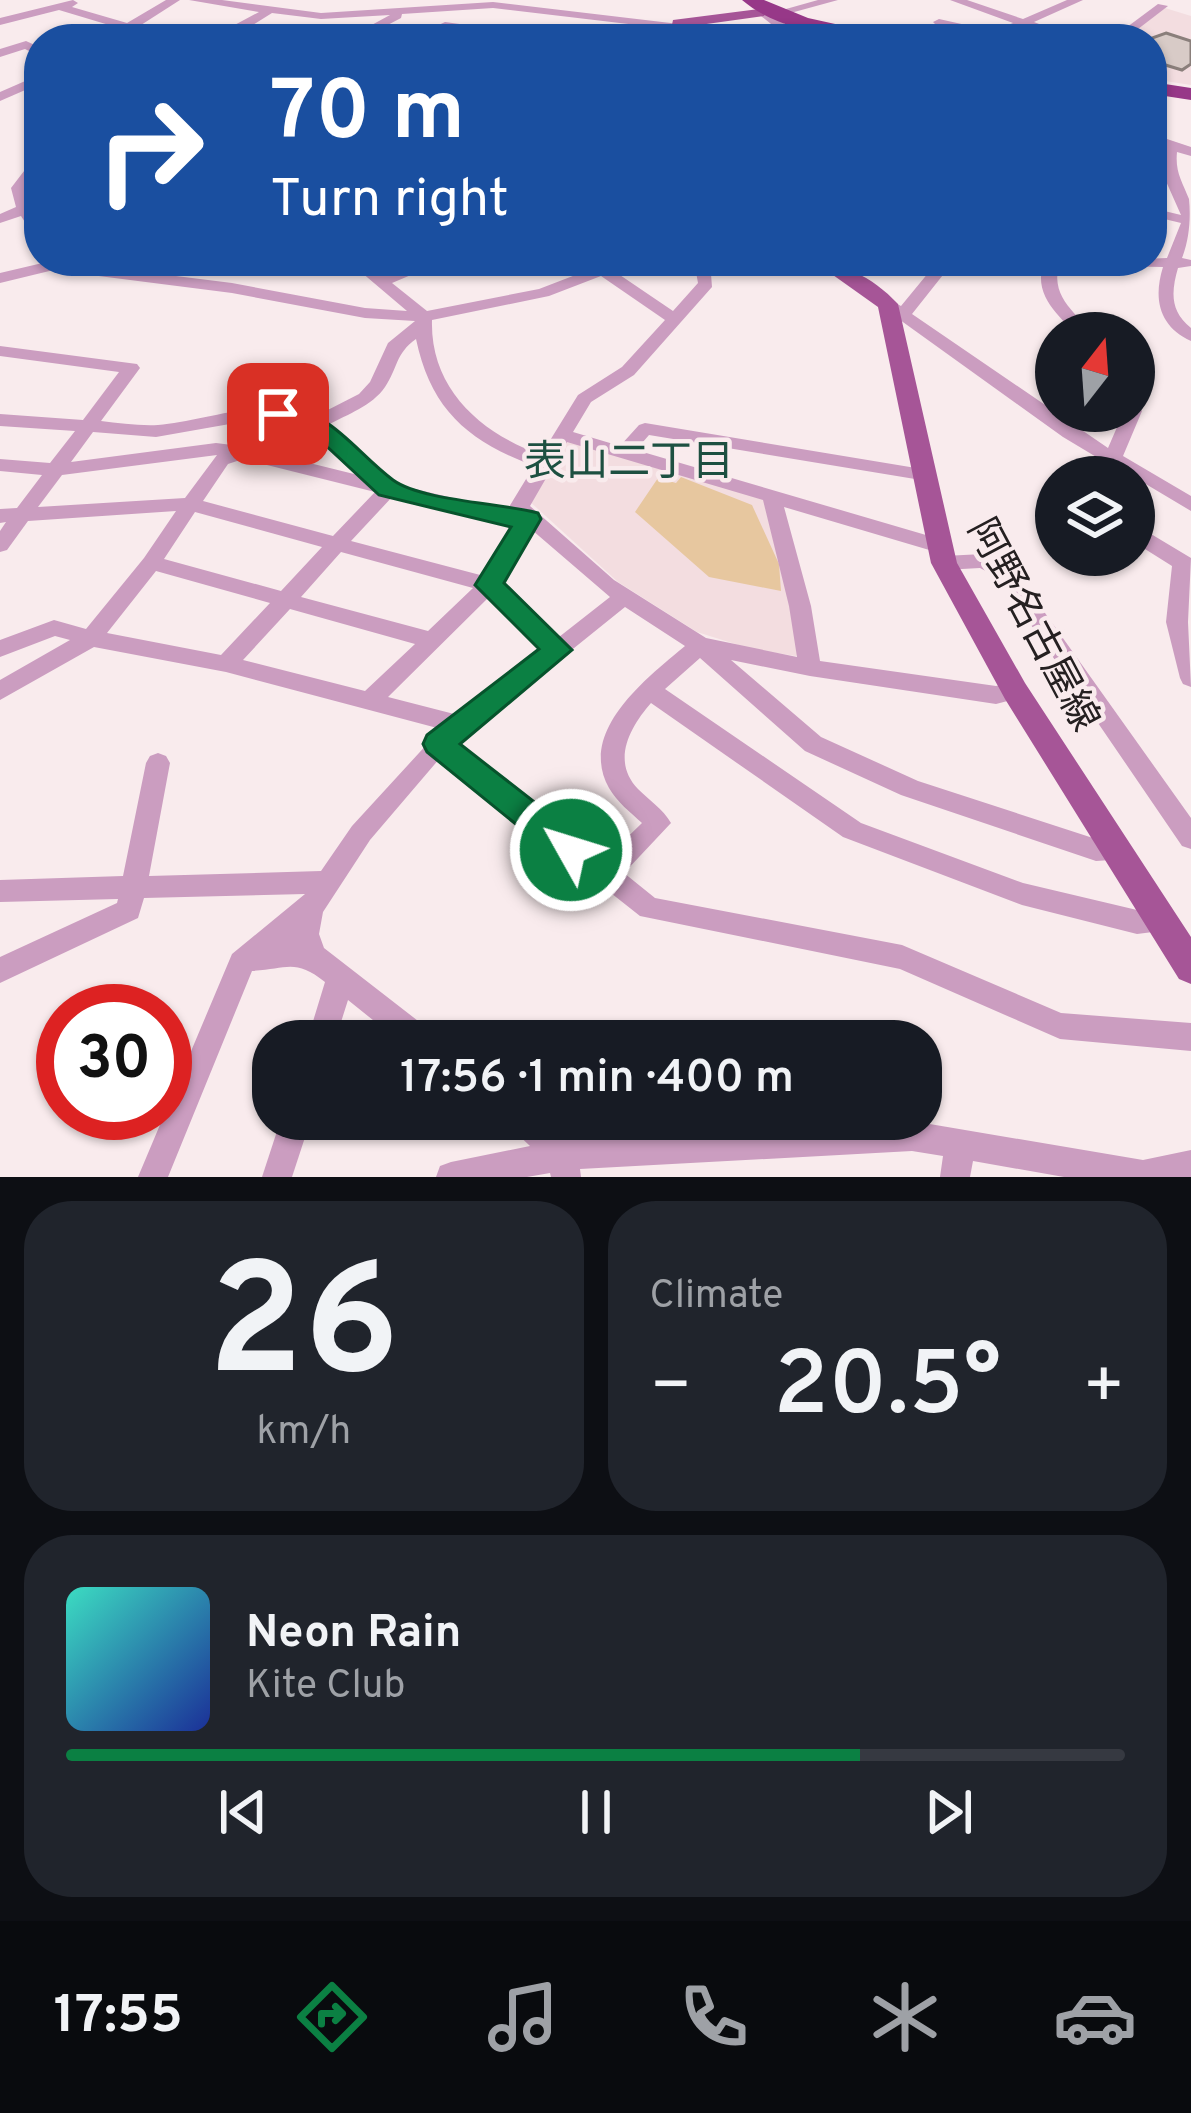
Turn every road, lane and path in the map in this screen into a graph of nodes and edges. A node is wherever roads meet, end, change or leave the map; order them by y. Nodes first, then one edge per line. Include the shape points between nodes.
1 (84, 0) edge
2 (174, 0) edge
3 (195, 0) edge
4 (738, 0) edge
5 (814, 0) edge
6 (832, 0) edge
7 (1077, 0) edge
8 (1141, 0) edge
9 (237, 1) edge
10 (958, 1) edge
11 (63, 3) edge
12 (412, 4) edge
13 (532, 9) junction
14 (765, 10) edge
15 (267, 12) junction
16 (0, 21) edge
17 (939, 22) joint
18 (1030, 22) junction
19 (119, 24) edge
20 (132, 24) edge
21 (246, 24) edge
22 (378, 24) edge
23 (532, 24) edge
24 (636, 24) edge
25 (641, 24) edge
26 (704, 24) edge
27 (814, 24) edge
28 (827, 24) edge
29 (946, 24) edge
30 (1024, 24) edge
31 (1035, 24) edge
32 (1138, 24) edge
33 (1167, 143) edge
34 (1172, 145) junction
35 (1191, 152) edge
36 (1167, 155) edge
37 (24, 180) edge
38 (1167, 182) edge
39 (18, 188) junction
40 (0, 192) edge
41 (24, 196) edge
42 (1189, 221) edge
43 (1183, 263) edge
44 (144, 276) edge
45 (196, 276) edge
46 (378, 276) edge
47 (395, 276) edge
48 (593, 276) edge
49 (611, 276) edge
50 (705, 276) edge
51 (857, 276) edge
52 (930, 276) edge
53 (1046, 276) edge
54 (384, 280) junction
55 (190, 282) junction
56 (897, 308) junction
57 (1065, 312) edge
58 (674, 319) junction
59 (423, 322) junction
60 (1191, 336) edge
61 (3, 341) edge
62 (0, 420) edge
63 (316, 424) junction
64 (90, 427) junction
65 (560, 434) junction
66 (236, 451) junction
67 (624, 453) junction
68 (1097, 456) edge
69 (543, 463) junction
70 (0, 465) edge
71 (56, 470) junction
72 (921, 474) junction
73 (1155, 488) edge
74 (388, 489) junction
75 (772, 499) junction
76 (188, 504) junction
77 (1191, 505) edge
78 (10, 517) edge
79 (529, 519) junction
80 (0, 545) edge
81 (1155, 545) edge
82 (335, 547) junction
83 (940, 554) junction
84 (152, 563) junction
85 (1187, 566) edge
86 (489, 585) junction
87 (625, 596) junction
88 (284, 601) junction
89 (91, 638) junction
90 (431, 640) junction
91 (700, 645) junction
92 (0, 649) edge
93 (558, 650) junction
94 (226, 664) junction
95 (810, 668) junction
96 (1191, 678) edge
97 (0, 691) edge
98 (649, 691) junction
99 (1015, 691) junction
100 (368, 702) junction
101 (461, 725) junction
102 (438, 744) junction
103 (158, 763) dead end
104 (1191, 838) edge
105 (1117, 851) junction
106 (604, 876) junction
107 (326, 882) junction
108 (132, 890) junction
109 (0, 891) edge
110 (310, 909) junction
111 (1160, 922) junction
112 (314, 956) junction
113 (242, 963) junction
114 (1191, 968) edge
115 (0, 970) edge
116 (340, 980) junction
117 (328, 1020) edge
118 (393, 1020) edge
119 (1191, 1037) edge
120 (289, 1140) edge
121 (542, 1140) edge
122 (957, 1162) edge
123 (1191, 1165) edge
124 (564, 1166) edge
125 (153, 1177) edge
126 (277, 1177) edge
127 (452, 1177) edge

1 - 11 street
2 - 20 street
3 - 15 street
4 - 14 highway
5 - 14 street
6 - 14 street
7 - 18 street
8 - 32 street via 1162,6
9 - 12 street via 324,12
10 - 17 street
10 - 18 street
11 - 16 street
11 - 19 street
12 - 13 street
12 - 15 street via 341,16
12 - 22 street
12 - 25 street via 500,1
13 - 23 street
13 - 24 street
14 - 26 main road
14 - 27 highway
14 - 28 highway
15 - 21 street
17 - 29 street
18 - 30 street
18 - 31 street
33 - 34 street
34 - 35 street
34 - 36 street
37 - 39 street
38 - 42 street
39 - 40 street
39 - 41 street
42 - 43 street
43 - 60 street via 1161,295 1164,314
44 - 55 street
45 - 55 street
46 - 54 street
47 - 54 street
48 - 59 street
49 - 58 street
50 - 58 street
51 - 56 main road
52 - 56 street
53 - 57 street via 1048,293
54 - 59 street
55 - 59 street
56 - 68 street
56 - 72 main road, 阿野名古屋線
58 - 65 street via 628,371 584,399
59 - 63 street via 394,347 365,398
59 - 69 street via 432,372 450,409 510,451
61 - 64 street via 131,368
62 - 64 street
63 - 64 street via 278,414 156,431
63 - 66 street
63 - 74 street
64 - 71 street
65 - 67 street
65 - 69 street
66 - 71 street
66 - 74 street
66 - 76 street
67 - 72 street via 645,429
67 - 75 street
69 - 79 street via 519,507
70 - 71 street
71 - 78 street
72 - 83 main road, 阿野名古屋線
73 - 77 street
74 - 79 street
74 - 82 street
75 - 83 street
75 - 95 street
76 - 78 street
76 - 82 street
76 - 84 street
78 - 80 street
79 - 86 street
79 - 87 street
81 - 85 street
82 - 86 street
82 - 88 street
83 - 99 main road, 阿野名古屋線
83 - 104 street via 1006,573
84 - 88 street
84 - 89 street
85 - 96 street via 1178,622
86 - 90 street
86 - 93 street
87 - 91 street
87 - 93 street
88 - 90 street
88 - 94 street
89 - 92 street via 54,628
89 - 94 street
89 - 97 street
90 - 100 street
91 - 95 street
91 - 98 street
91 - 105 street via 813,744 910,788
93 - 101 street
94 - 100 street
95 - 99 street
98 - 106 street via 620,724 613,763 619,783 659,823
98 - 111 street via 852,830 1022,894
99 - 105 main road, 阿野名古屋線
100 - 101 street
101 - 102 street
102 - 106 street
102 - 107 street
103 - 108 street
105 - 111 main road, 阿野名古屋線
106 - 119 street via 649,908 902,957 1060,1026
107 - 108 street
107 - 110 street
108 - 109 street
108 - 115 street via 129,910
110 - 112 street via 306,934
110 - 113 street
111 - 114 main road, 阿野名古屋線
112 - 113 street
112 - 116 street
113 - 125 street
116 - 117 street
116 - 118 street
120 - 126 street
121 - 124 street
122 - 123 street via 1143,1175
122 - 124 street via 912,1136
124 - 127 street

